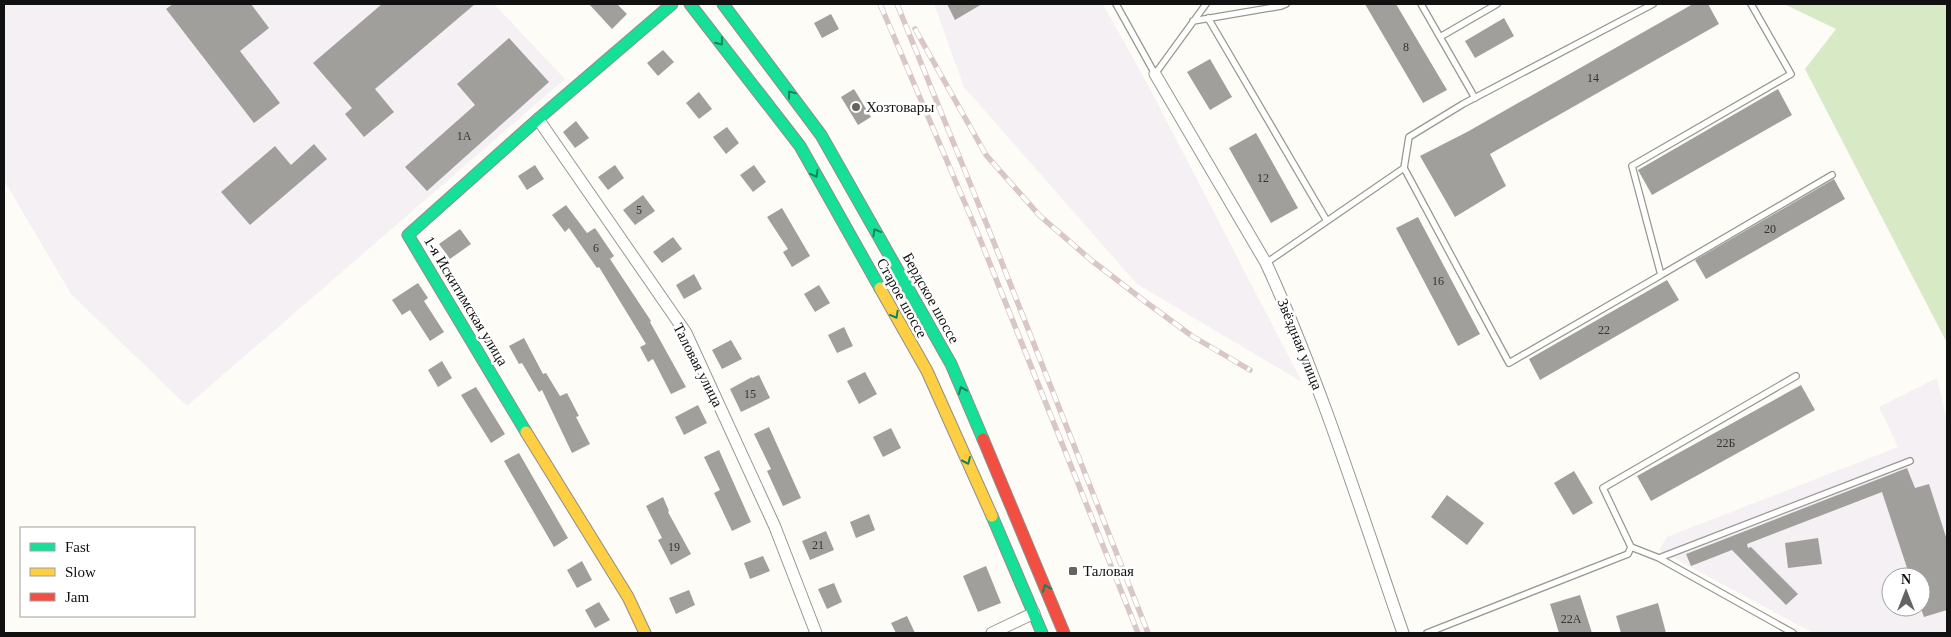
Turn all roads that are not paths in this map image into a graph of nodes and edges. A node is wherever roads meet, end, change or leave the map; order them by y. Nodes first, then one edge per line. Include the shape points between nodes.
1 (672, 4) edge
2 (690, 4) edge
3 (724, 4) edge
4 (1116, 4) edge
5 (1206, 4) edge
6 (1286, 4) edge
7 (1421, 4) edge
8 (1497, 4) edge
9 (1653, 4) edge
10 (1751, 4) edge
11 (1208, 18) junction
12 (1193, 21) junction
13 (1440, 37) junction
14 (1155, 74) junction
15 (1476, 98) junction
16 (538, 119) junction
17 (1404, 168) junction
18 (1832, 175) dead end
19 (1327, 221) junction
20 (1266, 263) junction
21 (1661, 276) junction
22 (1796, 376) dead end
23 (1910, 461) dead end
24 (1630, 547) junction
25 (1659, 558) junction
26 (1034, 613) junction
27 (645, 633) edge
28 (816, 633) edge
29 (992, 633) edge
30 (1042, 633) edge
31 (1064, 633) edge
32 (1403, 633) edge
33 (1427, 633) edge
34 (1794, 633) edge

1 - 16 main road, 1-я Искитимская улица
2 -> 26 main road, Старое шоссе via 800,146 927,371
31 -> 3 main road, Бердское шоссе via 951,364 821,135
4 - 14 lane
5 - 12 lane
6 - 11 lane
7 - 13 lane
8 - 13 lane
9 - 15 lane
10 - 21 lane via 1791,74 1632,166
11 - 12 lane
11 - 19 lane
12 - 14 lane
13 - 15 lane
14 - 20 street, Звёздная улица
15 - 17 lane via 1409,136
16 - 27 main road, 1-я Искитимская улица via 408,235 628,597
16 - 28 street, Таловая улица via 686,333 775,527
17 - 19 lane
17 - 21 lane via 1509,363
18 - 21 lane
19 - 20 lane
20 - 32 street, Звёздная улица via 1327,410
22 - 24 lane via 1603,488
23 - 25 lane
24 - 25 lane
24 - 33 lane via 1628,554
25 - 34 lane
26 - 29 street
26 - 30 main road, Старое шоссе

